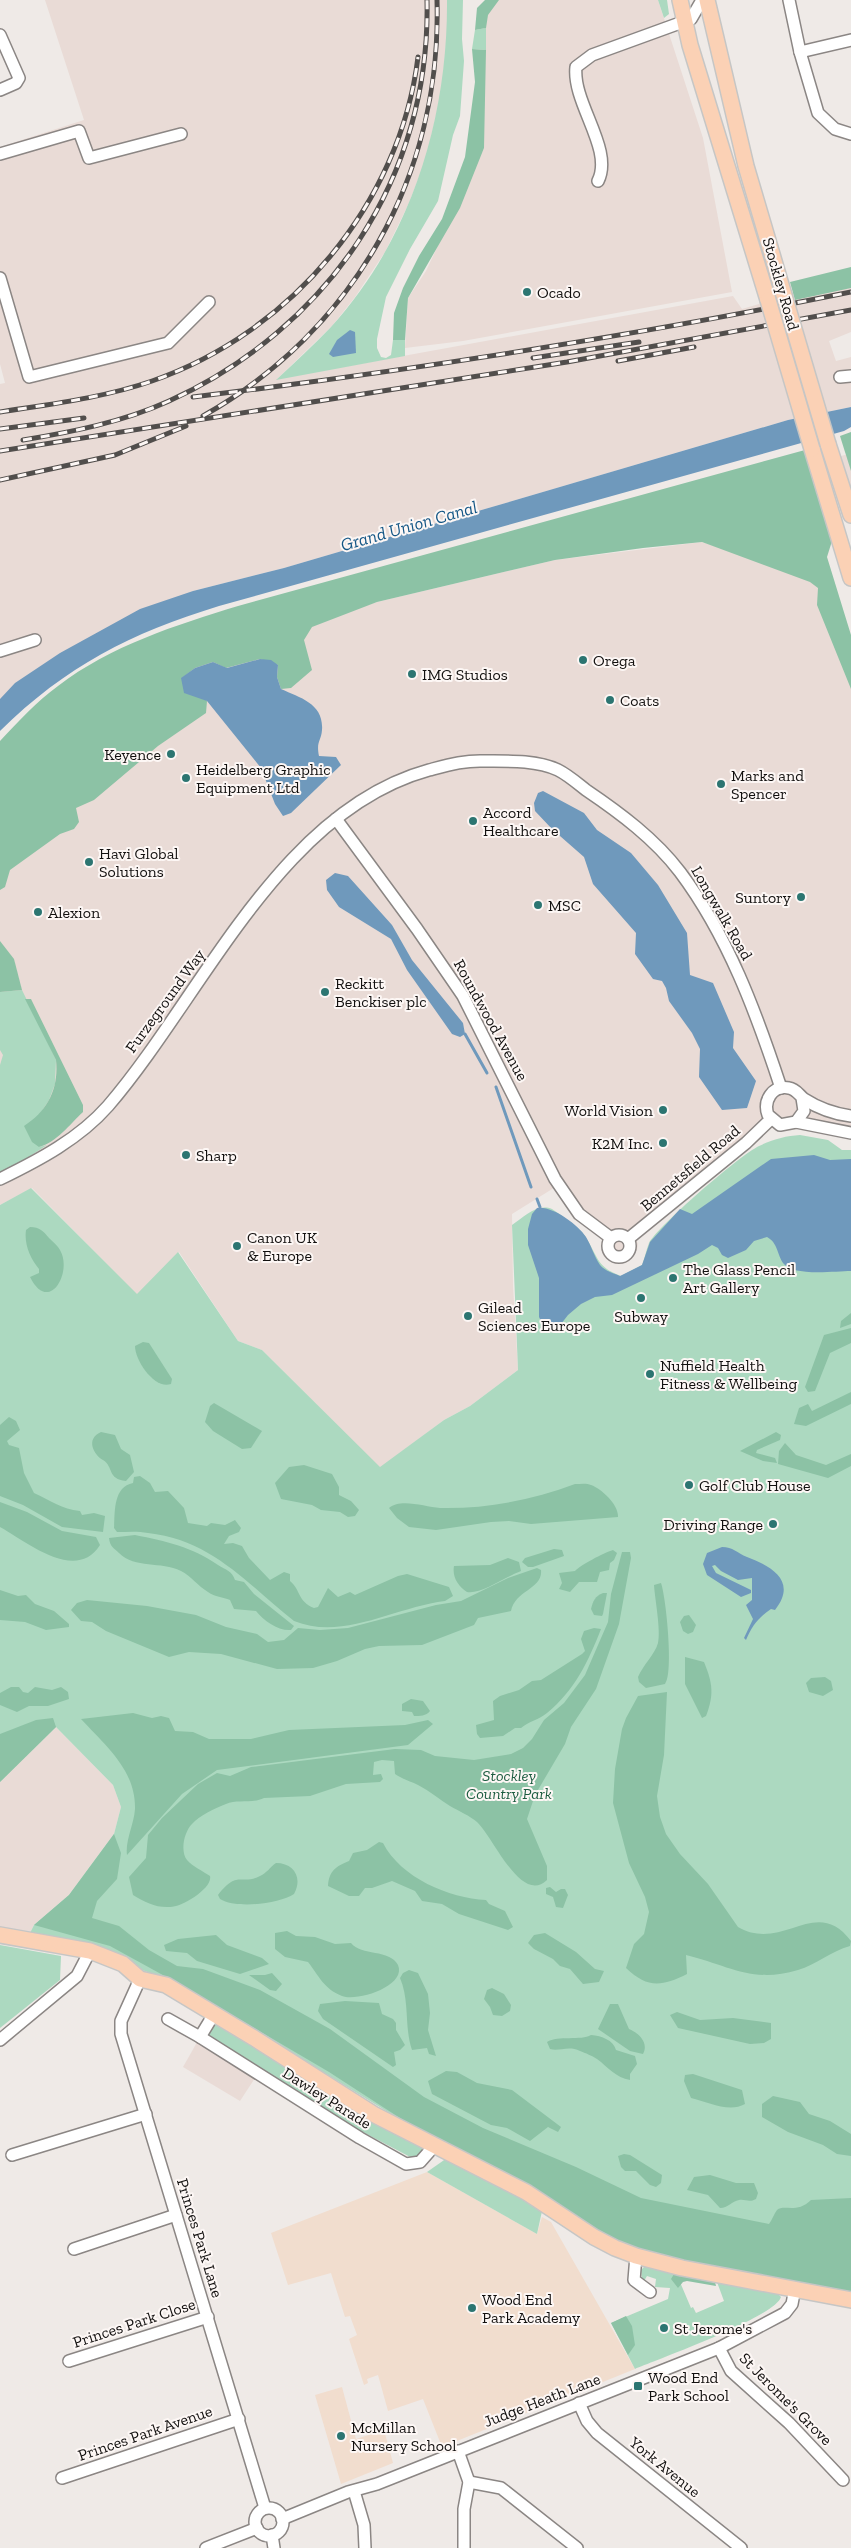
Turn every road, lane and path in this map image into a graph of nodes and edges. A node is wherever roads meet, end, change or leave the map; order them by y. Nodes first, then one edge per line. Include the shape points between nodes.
1 (680, 0) edge
2 (702, 0) edge
3 (708, 0) edge
4 (789, 0) edge
5 (684, 23) junction
6 (0, 35) edge
7 (851, 40) edge
8 (800, 52) junction
9 (0, 90) edge
10 (181, 134) dead end
11 (851, 134) edge
12 (0, 154) edge
13 (598, 181) dead end
14 (0, 278) edge
15 (208, 302) dead end
16 (851, 515) edge
17 (851, 578) edge
18 (35, 640) dead end
19 (0, 651) edge
20 (336, 819) junction
21 (781, 1088) junction
22 (802, 1098) junction
23 (851, 1116) edge
24 (770, 1119) junction
25 (796, 1122) junction
26 (851, 1133) edge
27 (0, 1179) edge
28 (611, 1238) junction
29 (628, 1239) junction
30 (0, 1935) edge
31 (90, 1951) junction
32 (140, 1979) junction
33 (214, 2014) junction
34 (168, 2019) dead end
35 (200, 2037) junction
36 (0, 2040) edge
37 (146, 2114) junction
38 (435, 2146) junction
39 (12, 2155) dead end
40 (176, 2215) junction
41 (74, 2249) dead end
42 (636, 2256) junction
43 (795, 2288) junction
44 (650, 2292) dead end
45 (851, 2300) edge
46 (208, 2317) junction
47 (719, 2348) junction
48 (69, 2361) dead end
49 (579, 2403) junction
50 (239, 2419) junction
51 (458, 2451) junction
52 (62, 2478) dead end
53 (843, 2480) dead end
54 (469, 2482) junction
55 (354, 2491) junction
56 (265, 2508) junction
57 (282, 2519) junction
58 (256, 2528) junction
59 (272, 2535) junction
60 (206, 2548) edge
61 (274, 2548) edge
62 (365, 2548) edge
63 (464, 2548) edge
64 (577, 2548) edge
65 (741, 2548) edge

1 - 5 main road, Stockley Road
2 - 5 street via 694,17
3 - 16 main road, Stockley Road, bridge via 746,166
4 - 8 street
5 - 13 street via 592,55 576,66 576,85 601,156 603,172
5 - 17 main road, Stockley Road, bridge
6 - 9 street via 19,78 16,83
7 - 8 street
8 - 11 street via 818,114 835,129
10 - 12 street via 89,158 80,131
14 - 15 street via 29,377 168,343
18 - 19 street
20 - 21 street, Longwalk Road via 405,776 464,760 504,761 557,770 626,817 679,871 725,945 742,981
20 - 27 street, Furzeground Way via 264,892 107,1107 68,1141
20 - 28 street, Roundwood Avenue via 462,996 555,1179 579,1214
21 - 22 street via 791,1088
21 - 24 street via 773,1092 766,1103
22 - 23 street via 826,1110
22 - 25 street via 804,1111
24 - 25 street via 780,1125
24 - 29 street, Bennetsfield Road via 746,1143
25 - 26 street
28 - 29 street via 622,1235
28 - 29 street via 610,1252 619,1258 630,1249
30 - 31 main road
31 - 32 main road via 123,1964
31 - 36 street via 82,1970 73,1980
32 - 33 main road via 166,1986
32 - 37 street, Princes Park Lane via 120,2025
33 - 35 street
33 - 38 main road via 358,2105
34 - 35 street, Dawley Parade
35 - 38 street, Dawley Parade via 334,2123 406,2164 420,2162
37 - 39 street
37 - 40 street, Princes Park Lane
38 - 42 main road via 526,2192 594,2237
40 - 41 street
40 - 46 street, Princes Park Lane
42 - 43 main road via 682,2268
42 - 44 street via 634,2280
43 - 45 main road
43 - 47 street, Judge Heath Lane via 792,2304 785,2313
46 - 48 street, Princes Park Close
46 - 50 street, Princes Park Lane
47 - 49 street, Judge Heath Lane
47 - 53 street, St Jerome's Grove via 732,2371 789,2423 831,2474
49 - 51 street, Judge Heath Lane
49 - 65 street, York Avenue via 597,2433
50 - 52 street, Princes Park Avenue
50 - 56 street, Princes Park Lane
51 - 54 street
51 - 55 street, Judge Heath Lane
54 - 63 street via 464,2509
54 - 64 street via 501,2488
55 - 57 street, Judge Heath Lane
55 - 62 street via 364,2525
56 - 57 street via 277,2511
56 - 58 street via 256,2518
57 - 59 street via 281,2529
58 - 59 street via 264,2535
58 - 60 street
59 - 61 street

